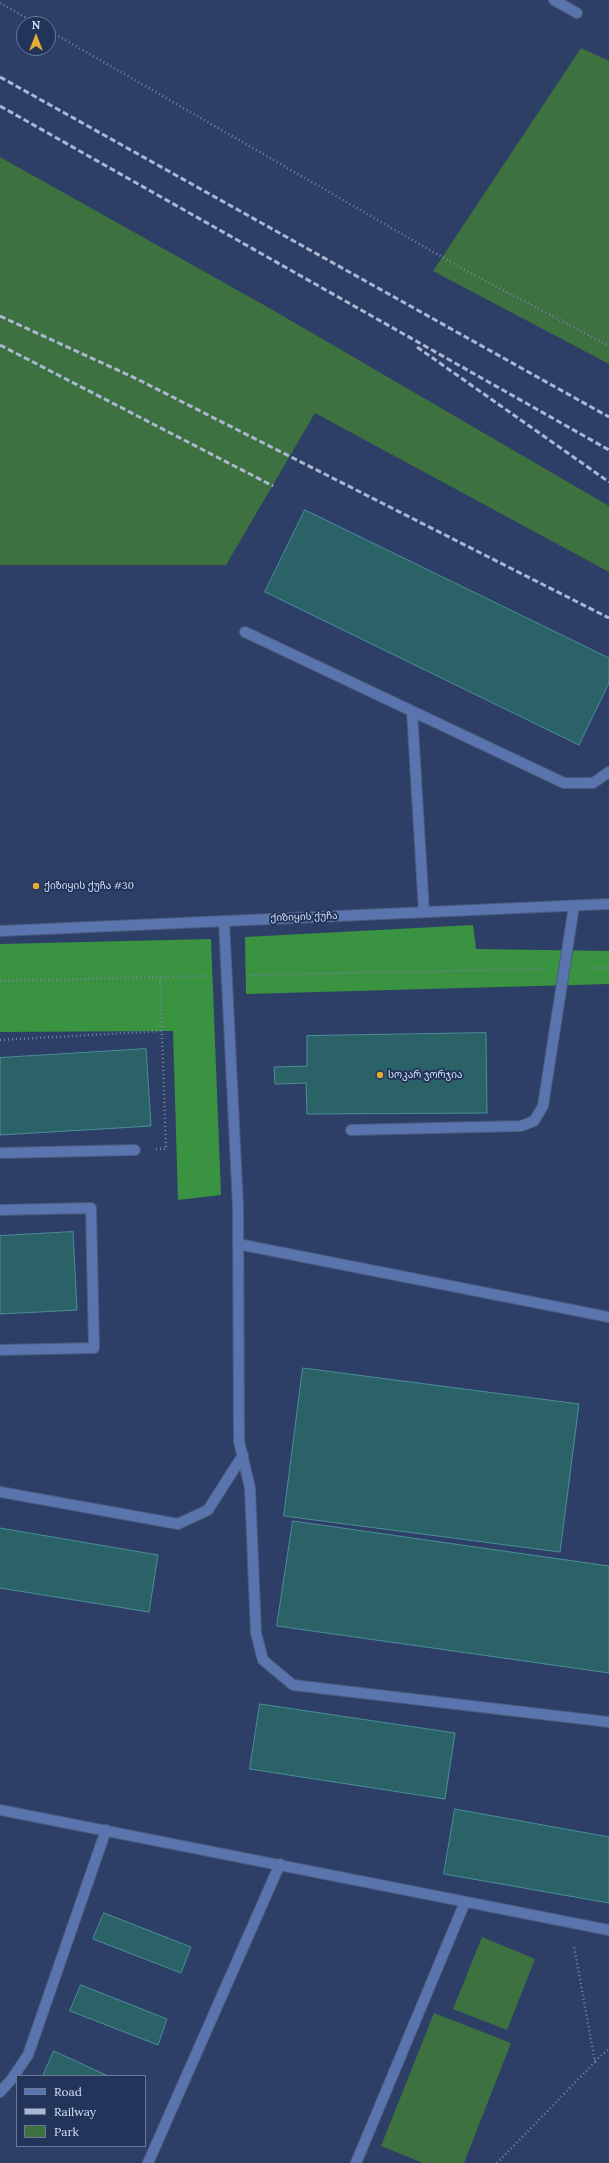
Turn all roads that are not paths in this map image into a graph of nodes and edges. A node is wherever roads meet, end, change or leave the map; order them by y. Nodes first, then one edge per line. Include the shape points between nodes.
1 (554, 0) edge
2 (577, 13) dead end
3 (245, 632) dead end
4 (412, 711) junction
5 (609, 772) edge
6 (609, 904) edge
7 (574, 906) junction
8 (424, 912) junction
9 (224, 921) junction
10 (0, 931) edge
11 (351, 1130) dead end
12 (135, 1150) road end
13 (0, 1153) edge
14 (0, 1210) edge
15 (238, 1244) junction
16 (609, 1317) edge
17 (0, 1350) edge
18 (242, 1455) junction
19 (0, 1492) edge
20 (608, 1722) edge
21 (0, 1810) edge
22 (106, 1830) junction
23 (280, 1864) junction
24 (465, 1902) junction
25 (609, 1930) edge
26 (0, 2092) edge
27 (359, 2162) edge
28 (148, 2163) edge

1 - 2 street
3 - 4 street
4 - 5 street via 564,783 593,783
4 - 8 street
6 - 7 street, ქიზიყის ქუჩა
7 - 8 street, ქიზიყის ქუჩა
7 - 11 street via 543,1106 534,1121 521,1126
8 - 9 street, ქიზიყის ქუჩა
9 - 10 street, ქიზიყის ქუჩა
9 - 15 street
12 - 13 street
14 - 17 street via 91,1208 94,1348
15 - 16 street
15 - 18 street via 239,1441
18 - 19 street via 208,1510 178,1524
18 - 20 street via 250,1488 256,1633 263,1660 294,1684
21 - 22 street
22 - 23 street
22 - 26 street via 28,2055
23 - 24 street
23 - 28 street
24 - 25 street
24 - 27 street

